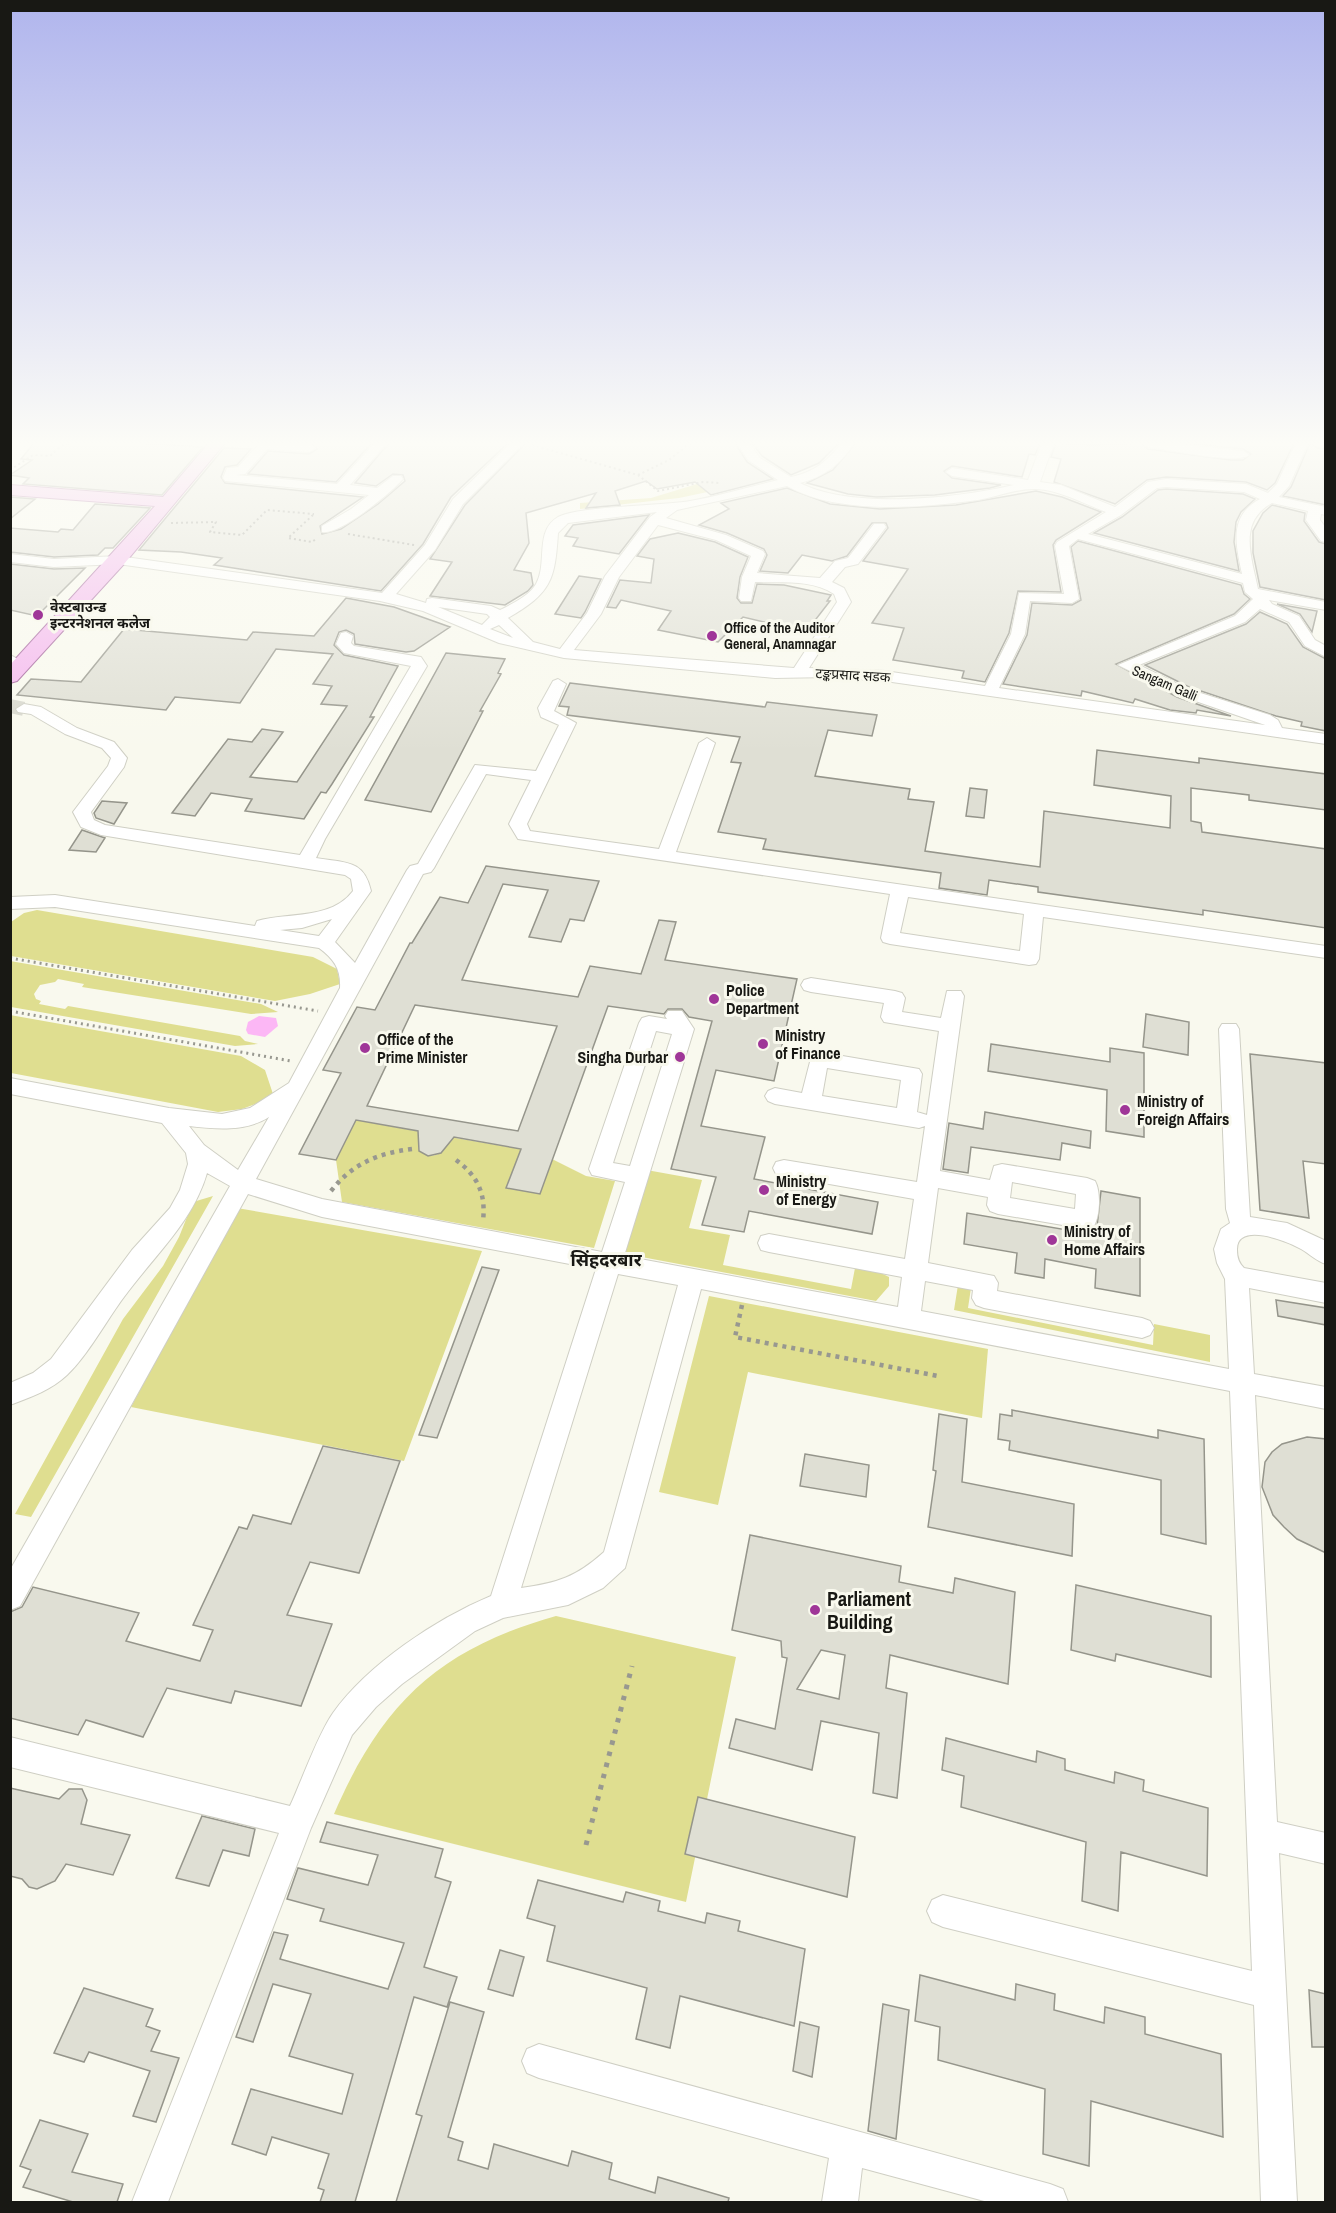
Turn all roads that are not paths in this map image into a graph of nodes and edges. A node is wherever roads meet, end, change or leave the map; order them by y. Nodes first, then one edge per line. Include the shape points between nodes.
1 (124, 546) edge
2 (430, 546) edge
3 (549, 546) edge
4 (635, 546) edge
5 (743, 546) edge
6 (864, 546) edge
7 (1062, 546) edge
8 (1111, 546) edge
9 (1245, 546) edge
10 (10, 558) edge
11 (112, 560) junction
12 (749, 577) junction
13 (824, 583) junction
14 (1254, 590) junction
15 (386, 598) junction
16 (746, 598) dead end
17 (522, 605) junction
18 (1326, 606) edge
19 (480, 608) junction
20 (498, 618) junction
21 (465, 624) junction
22 (346, 636) dead end
23 (539, 650) junction
24 (1326, 653) edge
25 (564, 654) junction
26 (11, 664) edge
27 (798, 673) junction
28 (558, 684) dead end
29 (990, 691) junction
30 (24, 709) tunnel mouth
31 (1275, 732) junction
32 (1326, 739) edge
33 (707, 743) dead end
34 (542, 777) junction
35 (665, 857) junction
36 (306, 862) junction
37 (900, 891) junction
38 (10, 903) edge
39 (348, 907) junction
40 (1034, 910) junction
41 (230, 929) junction
42 (324, 943) junction
43 (1326, 952) edge
44 (811, 985) dead end
45 (350, 988) junction
46 (954, 996) dead end
47 (950, 1026) junction
48 (1229, 1029) dead end
49 (10, 1086) edge
50 (296, 1088) junction
51 (775, 1096) dead end
52 (810, 1102) junction
53 (168, 1116) junction
54 (906, 1117) junction
55 (936, 1122) junction
56 (196, 1151) junction
57 (784, 1168) dead end
58 (639, 1176) junction
59 (243, 1183) junction
60 (927, 1185) junction
61 (1000, 1190) dead end
62 (1242, 1227) junction
63 (769, 1243) dead end
64 (1326, 1255) edge
65 (610, 1262) junction
66 (915, 1270) junction
67 (1238, 1276) junction
68 (692, 1278) junction
69 (1325, 1292) edge
70 (908, 1319) junction
71 (1142, 1328) dead end
72 (1241, 1382) junction
73 (10, 1394) edge
74 (1326, 1398) edge
75 (10, 1597) edge
76 (501, 1605) junction
77 (10, 1752) edge
78 (298, 1823) junction
79 (1262, 1834) junction
80 (1326, 1849) edge
81 (943, 1911) dead end
82 (1269, 1992) junction
83 (539, 2061) dead end
84 (848, 2146) junction
85 (150, 2202) edge
86 (840, 2202) edge
87 (1050, 2202) edge
88 (1279, 2202) edge

1 - 11 main road
2 - 15 street
3 - 17 street via 545,580 533,598
4 - 25 street via 612,576 594,614
5 - 12 street via 758,554
6 - 13 street via 853,561 840,564
7 - 29 street via 1072,598 1024,596 1018,634
8 - 14 street
9 - 14 street
10 - 11 street, टङ्कप्रसाद सडक via 54,563
11 - 15 street, टङ्कप्रसाद सडक
11 - 26 main road
12 - 13 street
12 - 16 street
13 - 27 street via 837,589 844,602
14 - 18 street
14 - 24 street via 1266,607 1294,619 1310,643
14 - 31 street, Sangam Galli via 1240,619 1126,665 1183,692 1264,718 1272,723
15 - 19 street, टङ्कप्रसाद सडक
15 - 21 street, टङ्कप्रसाद सडक via 428,608
17 - 19 street
17 - 20 street
19 - 20 street, टङ्कप्रसाद सडक via 491,610
19 - 21 street via 463,612
20 - 21 street via 491,624
20 - 23 street, टङ्कप्रसाद सडक
21 - 23 street, टङ्कप्रसाद सडक
22 - 36 street via 343,644 349,650 416,660 420,666
23 - 25 street, टङ्कप्रसाद सडक
25 - 27 street, टङ्कप्रसाद सडक
27 - 29 street, टङ्कप्रसाद सडक via 858,674
28 - 34 street via 546,708 547,714 568,723
29 - 31 street, टङ्कप्रसाद सडक
30 - 36 street via 35,710 71,731 108,745 119,758 82,812 87,823 101,830
31 - 32 street, टङ्कप्रसाद सडक
33 - 35 street
34 - 35 street via 518,825 524,836
34 - 45 street via 481,768 425,868 416,870
35 - 37 street
36 - 39 street via 350,870 359,876 362,891
37 - 40 street
37 - 40 street via 890,938 1029,959
38 - 41 street via 55,901
39 - 41 street via 302,922
39 - 42 street
40 - 43 street
41 - 42 street
42 - 45 street via 347,963
44 - 47 street via 895,998 891,1017
45 - 50 street
46 - 47 street
47 - 55 street
48 - 62 street via 1237,1209
49 - 53 street
50 - 53 street via 256,1115 222,1122
50 - 59 street
51 - 52 street
52 - 54 street
52 - 54 street via 819,1059 912,1074
53 - 56 street
54 - 55 street
55 - 60 street
56 - 59 street via 218,1171
56 - 73 street via 196,1176 178,1214 140,1257 60,1366 42,1381
57 - 60 street
58 - 58 street via 679,1022 649,1023 600,1169
58 - 65 street
59 - 65 street via 322,1208
59 - 75 street
60 - 61 street
60 - 66 street
62 - 64 street via 1294,1233 1313,1242
62 - 67 street via 1230,1235 1224,1247 1228,1264
63 - 66 street
65 - 68 street
65 - 76 street
66 - 70 street
66 - 71 street via 986,1283 984,1298
67 - 69 street
67 - 72 street
68 - 70 street
68 - 76 street via 615,1559 593,1579 558,1596
70 - 72 street
72 - 74 street
72 - 79 street
76 - 78 street via 465,1621 430,1644 366,1697 342,1725
77 - 78 street
78 - 85 street
79 - 80 street
79 - 82 street
81 - 82 street
82 - 88 street
83 - 84 street
84 - 86 street
84 - 87 street

